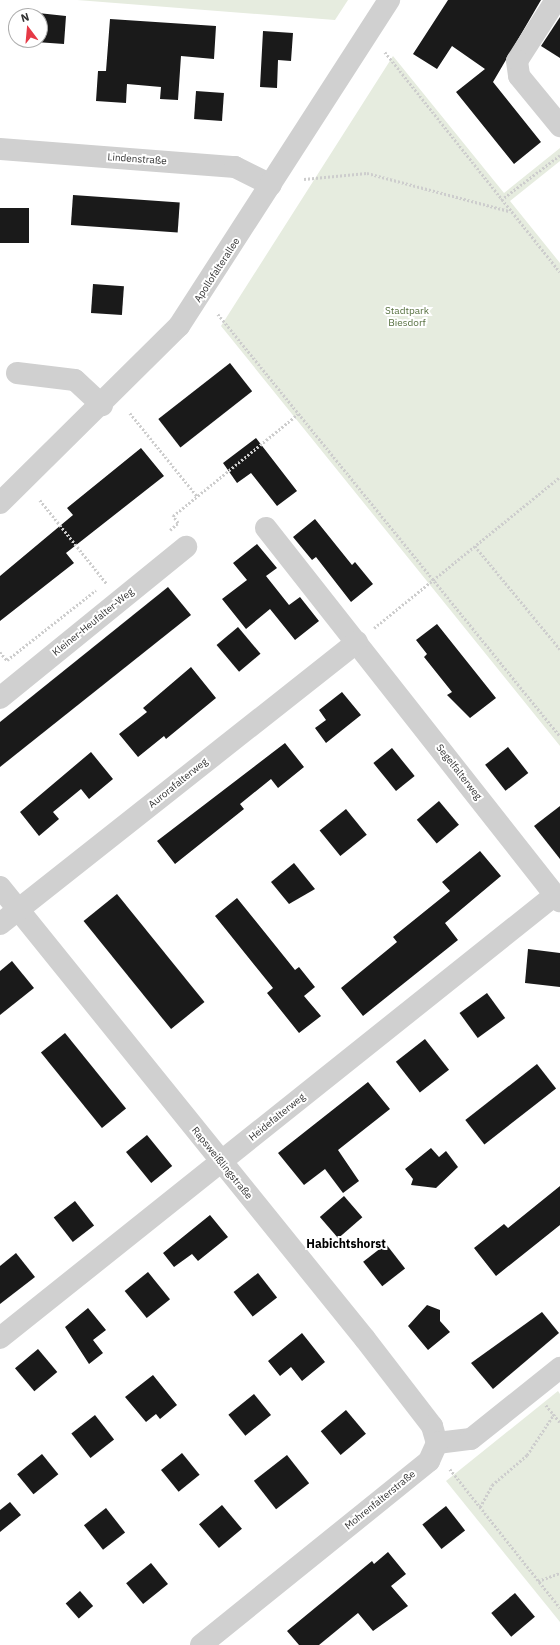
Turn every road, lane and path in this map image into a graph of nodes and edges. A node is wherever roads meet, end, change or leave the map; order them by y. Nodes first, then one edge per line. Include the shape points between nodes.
1 (389, 0) edge
2 (556, 0) edge
3 (385, 52) dead end
4 (560, 126) edge
5 (0, 149) edge
6 (560, 155) edge
7 (304, 179) dead end
8 (271, 185) junction
9 (501, 200) junction
10 (509, 211) junction
11 (560, 272) edge
12 (218, 314) dead end
13 (17, 373) dead end
14 (102, 405) junction
15 (130, 413) dead end
16 (298, 414) junction
17 (560, 477) edge
18 (197, 496) junction
19 (40, 500) dead end
20 (0, 503) edge
21 (266, 528) dead end
22 (165, 533) dead end
23 (476, 546) junction
24 (186, 547) dead end
25 (111, 577) dead end
26 (435, 579) junction
27 (105, 582) junction
28 (120, 600) junction
29 (357, 642) junction
30 (560, 649) edge
31 (7, 660) dead end
32 (0, 698) edge
33 (560, 736) edge
34 (0, 887) edge
35 (558, 898) edge
36 (18, 909) junction
37 (0, 924) edge
38 (221, 1162) junction
39 (0, 1338) edge
40 (560, 1368) edge
41 (554, 1414) dead end
42 (437, 1443) junction
43 (448, 1466) dead end
44 (480, 1507) junction
45 (560, 1573) edge
46 (538, 1581) junction
47 (560, 1608) edge
48 (202, 1645) edge

1 - 8 street, Apollofalterallee
2 - 4 street via 517,61 520,76
3 - 9 path
5 - 8 street, Lindenstraße via 235,167
6 - 9 path
7 - 10 path via 367,173
8 - 14 street, Apollofalterallee via 179,326
9 - 10 path
10 - 11 path
12 - 16 path
13 - 14 street via 74,380
14 - 20 street, Apollofalterallee
15 - 18 path
16 - 18 path
16 - 26 path
17 - 23 path
18 - 22 path via 173,516 178,523
19 - 27 path
21 - 29 street, Segelfalterweg
23 - 26 path
23 - 30 path
24 - 28 street, Kleiner-Heufalter-Weg
25 - 27 path
26 - 29 path
26 - 33 path
27 - 28 path
27 - 31 path
28 - 32 street, Kleiner-Heufalter-Weg
29 - 35 street, Segelfalterweg
29 - 36 street, Aurorafalterweg
34 - 36 street, Rapsweißlingstraße
35 - 38 street, Heidefalterweg
36 - 37 street, Aurorafalterweg
36 - 38 street, Rapsweißlingstraße
38 - 39 street, Heidefalterweg
38 - 42 street, Rapsweißlingstraße via 432,1426
40 - 42 street via 471,1439
41 - 44 path via 528,1455 492,1485
42 - 48 street, Mohrenfalterstraße via 428,1461
43 - 44 path
44 - 46 path
45 - 46 path
46 - 47 path

